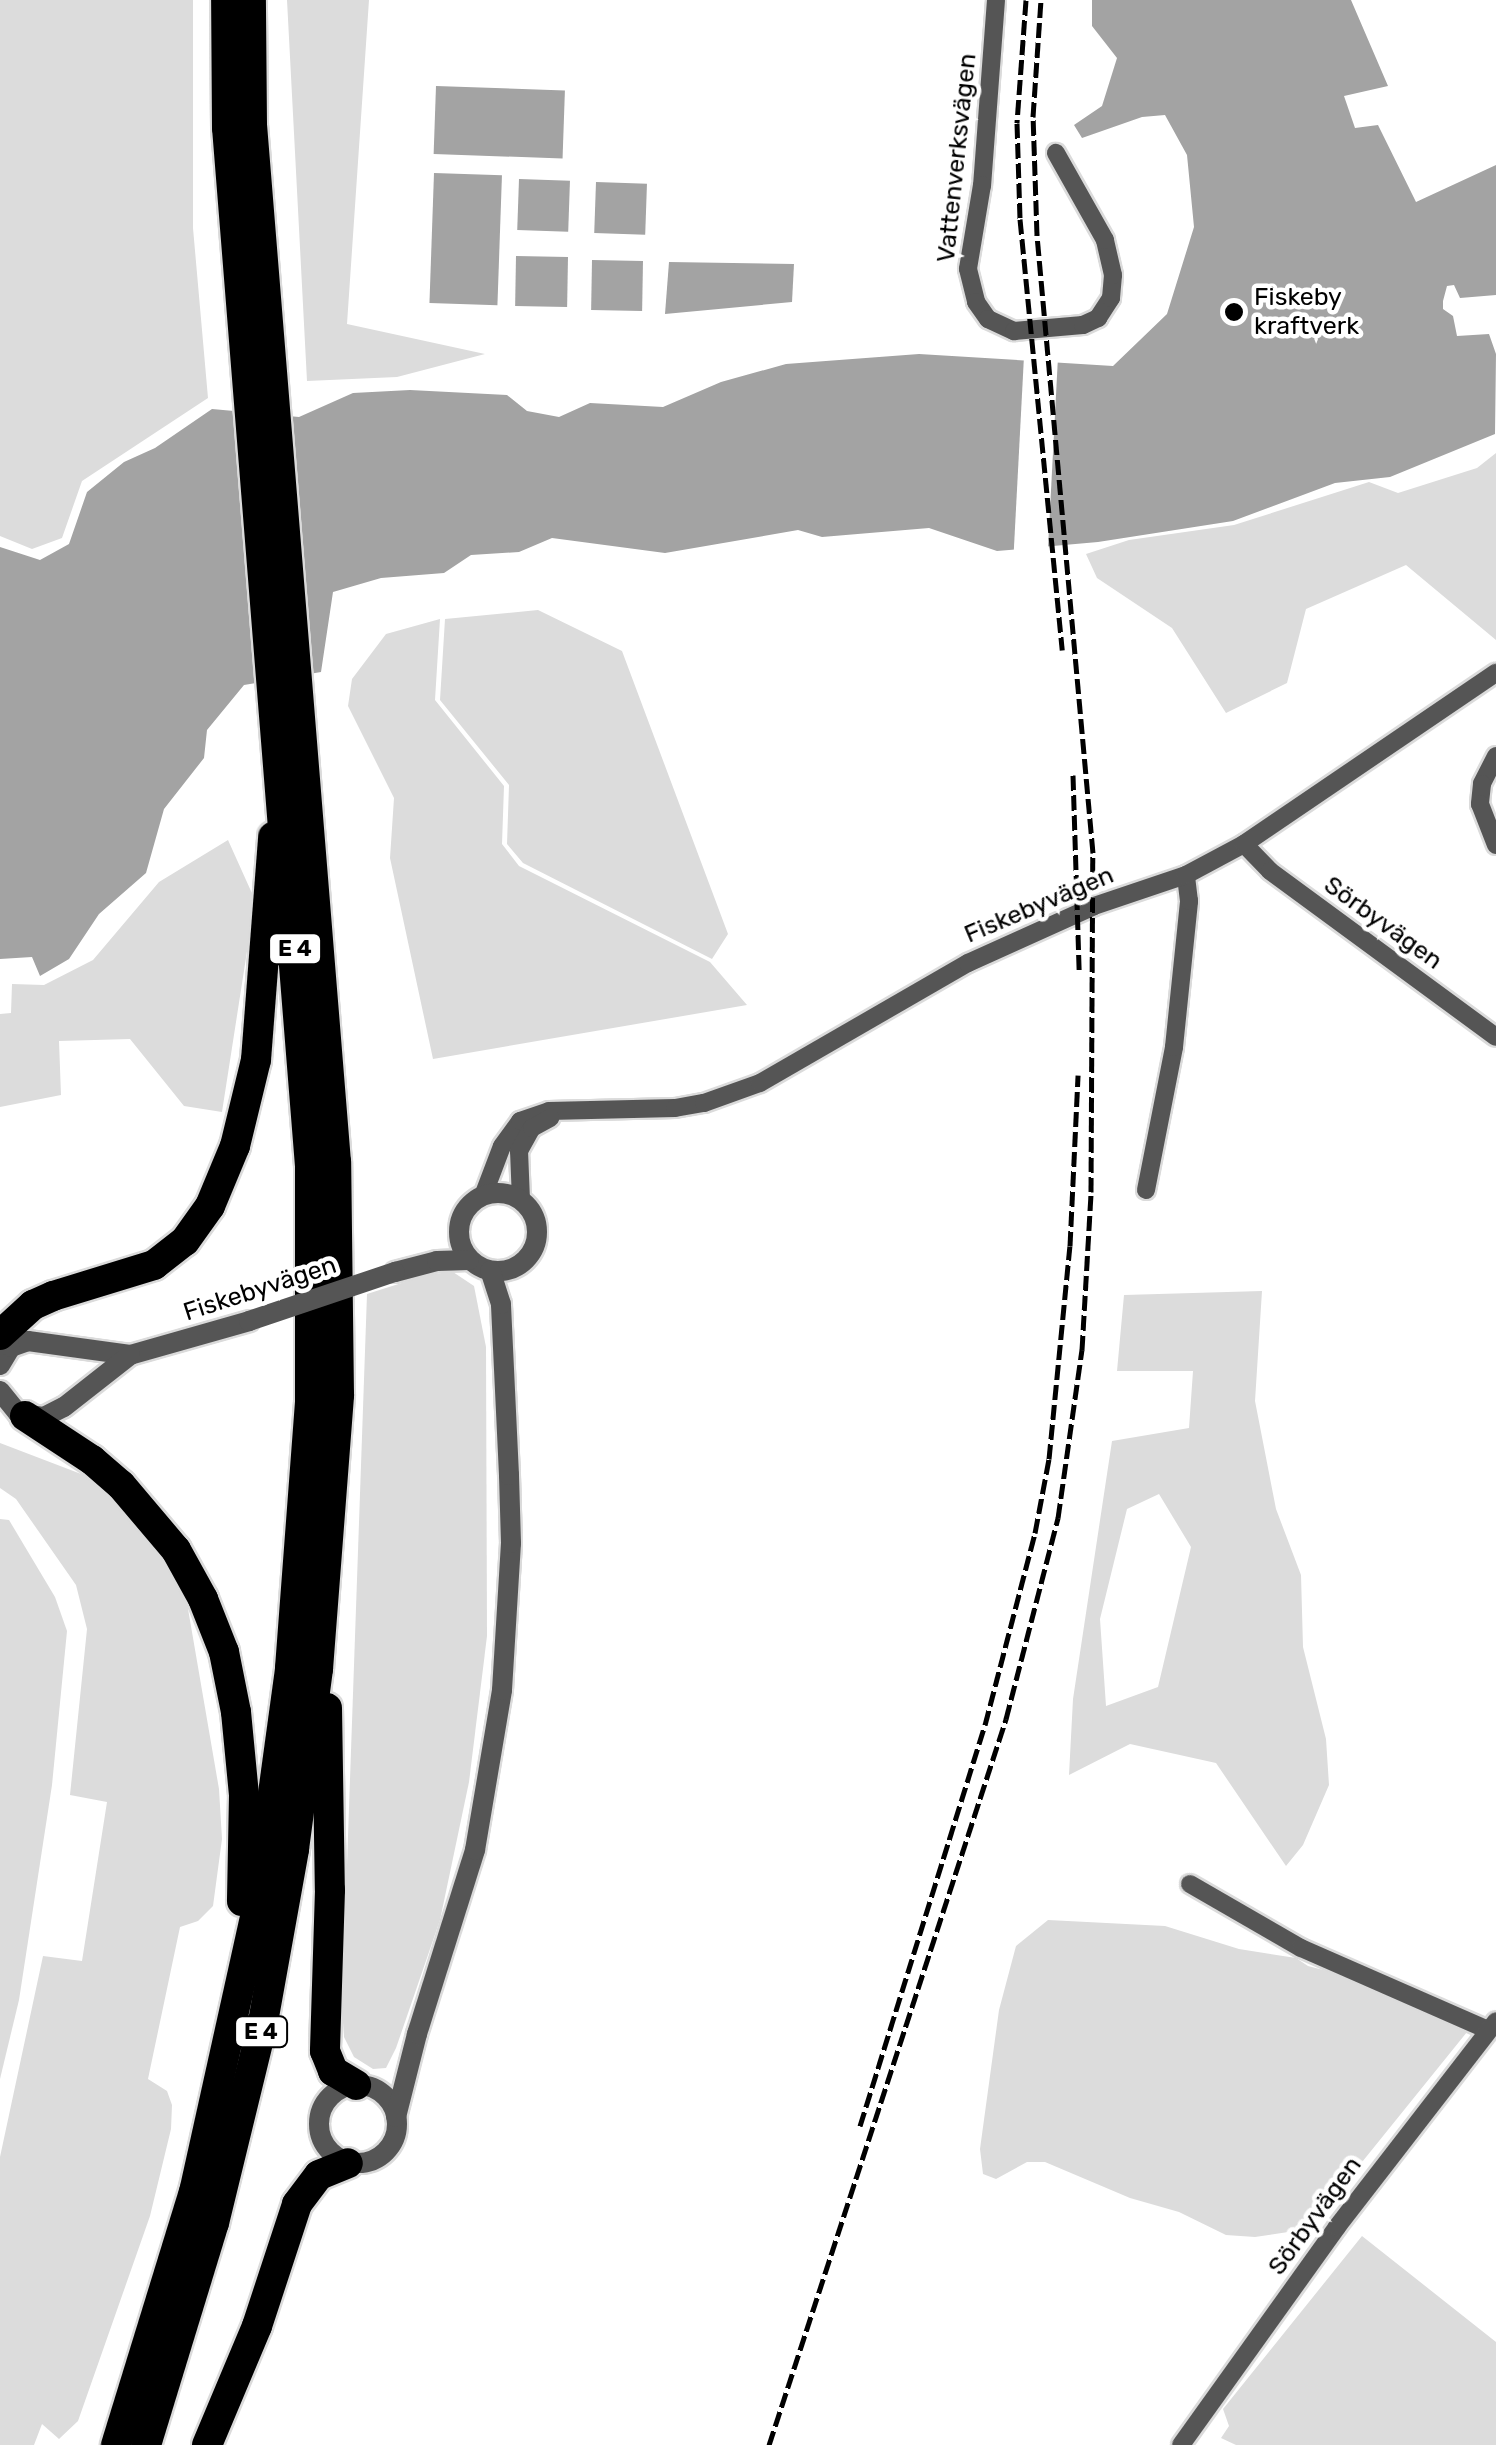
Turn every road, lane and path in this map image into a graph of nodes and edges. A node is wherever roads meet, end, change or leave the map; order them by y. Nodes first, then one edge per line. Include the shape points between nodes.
1 (226, 0) edge
2 (250, 0) edge
3 (996, 0) edge
4 (1056, 153) dead end
5 (258, 368) junction
6 (1496, 673) edge
7 (289, 730) junction
8 (1496, 756) edge
9 (282, 807) junction
10 (1244, 844) junction
11 (1496, 844) edge
12 (1186, 875) junction
13 (1496, 1037) edge
14 (574, 1110) junction
15 (1146, 1190) dead end
16 (483, 1196) junction
17 (521, 1200) junction
18 (458, 1230) junction
19 (469, 1260) junction
20 (514, 1268) junction
21 (400, 1270) junction
22 (490, 1271) junction
23 (501, 1304) junction
24 (3, 1352) edge
25 (130, 1355) junction
26 (0, 1390) edge
27 (14, 1415) edge
28 (323, 1608) junction
29 (1190, 1884) dead end
30 (236, 2014) junction
31 (1492, 2026) edge
32 (417, 2034) junction
33 (365, 2087) junction
34 (396, 2117) junction
35 (348, 2163) junction
36 (116, 2445) edge
37 (146, 2445) edge
38 (207, 2445) edge
39 (1181, 2445) edge

1 - 5 highway, E 4 via 227,128
2 - 5 highway, E 4
3 - 4 street, Vattenverksvägen via 982,185 968,269 976,302 988,318 1014,332 1083,325 1108,308 1111,298 1105,240
5 - 7 highway, E 4
6 - 10 street, Fiskebyvägen
7 - 9 highway, E 4
7 - 28 highway, E 4 via 319,921 340,1292
8 - 11 street via 1480,804
9 - 24 highway via 269,853 256,1060 222,1180 200,1224 154,1265 85,1290
9 - 30 highway, E 4 via 310,1166 310,1400 284,1727
10 - 12 street, Fiskebyvägen
10 - 13 street, Sörbyvägen via 1270,872
12 - 14 street, Fiskebyvägen via 1094,906 968,963 734,1094 675,1108
12 - 15 street via 1190,901 1174,1047
14 - 16 street, Fiskebyvägen via 520,1122 502,1146
14 - 17 street, Fiskebyvägen via 545,1120 525,1138 517,1168
16 - 17 street
16 - 18 street via 468,1206
17 - 20 street via 534,1216 537,1236 530,1255
18 - 19 street
18 - 21 street, Fiskebyvägen
19 - 21 street, Fiskebyvägen
19 - 22 street
20 - 22 street
20 - 23 street
21 - 25 street, Fiskebyvägen, bridge
22 - 23 street
23 - 32 street via 511,1542 502,1690 474,1850
24 - 25 street, Fiskebyvägen via 40,1341
25 - 27 street, Fiskebyvägen via 54,1414
26 - 27 street
27 - 30 highway via 92,1460 146,1512 184,1564 224,1652 244,1795
28 - 33 highway via 330,1768 325,2051 333,2071
28 - 37 highway, E 4 via 294,1849 263,2022 214,2223
29 - 31 street via 1301,1948
30 - 36 highway, E 4 via 186,2220
31 - 39 street, Sörbyvägen
32 - 33 street via 397,2071
32 - 34 street
33 - 34 street via 389,2100
33 - 35 street via 335,2092 318,2121 323,2142
34 - 35 street via 394,2139 381,2156
35 - 38 highway via 319,2175 297,2204 257,2326

